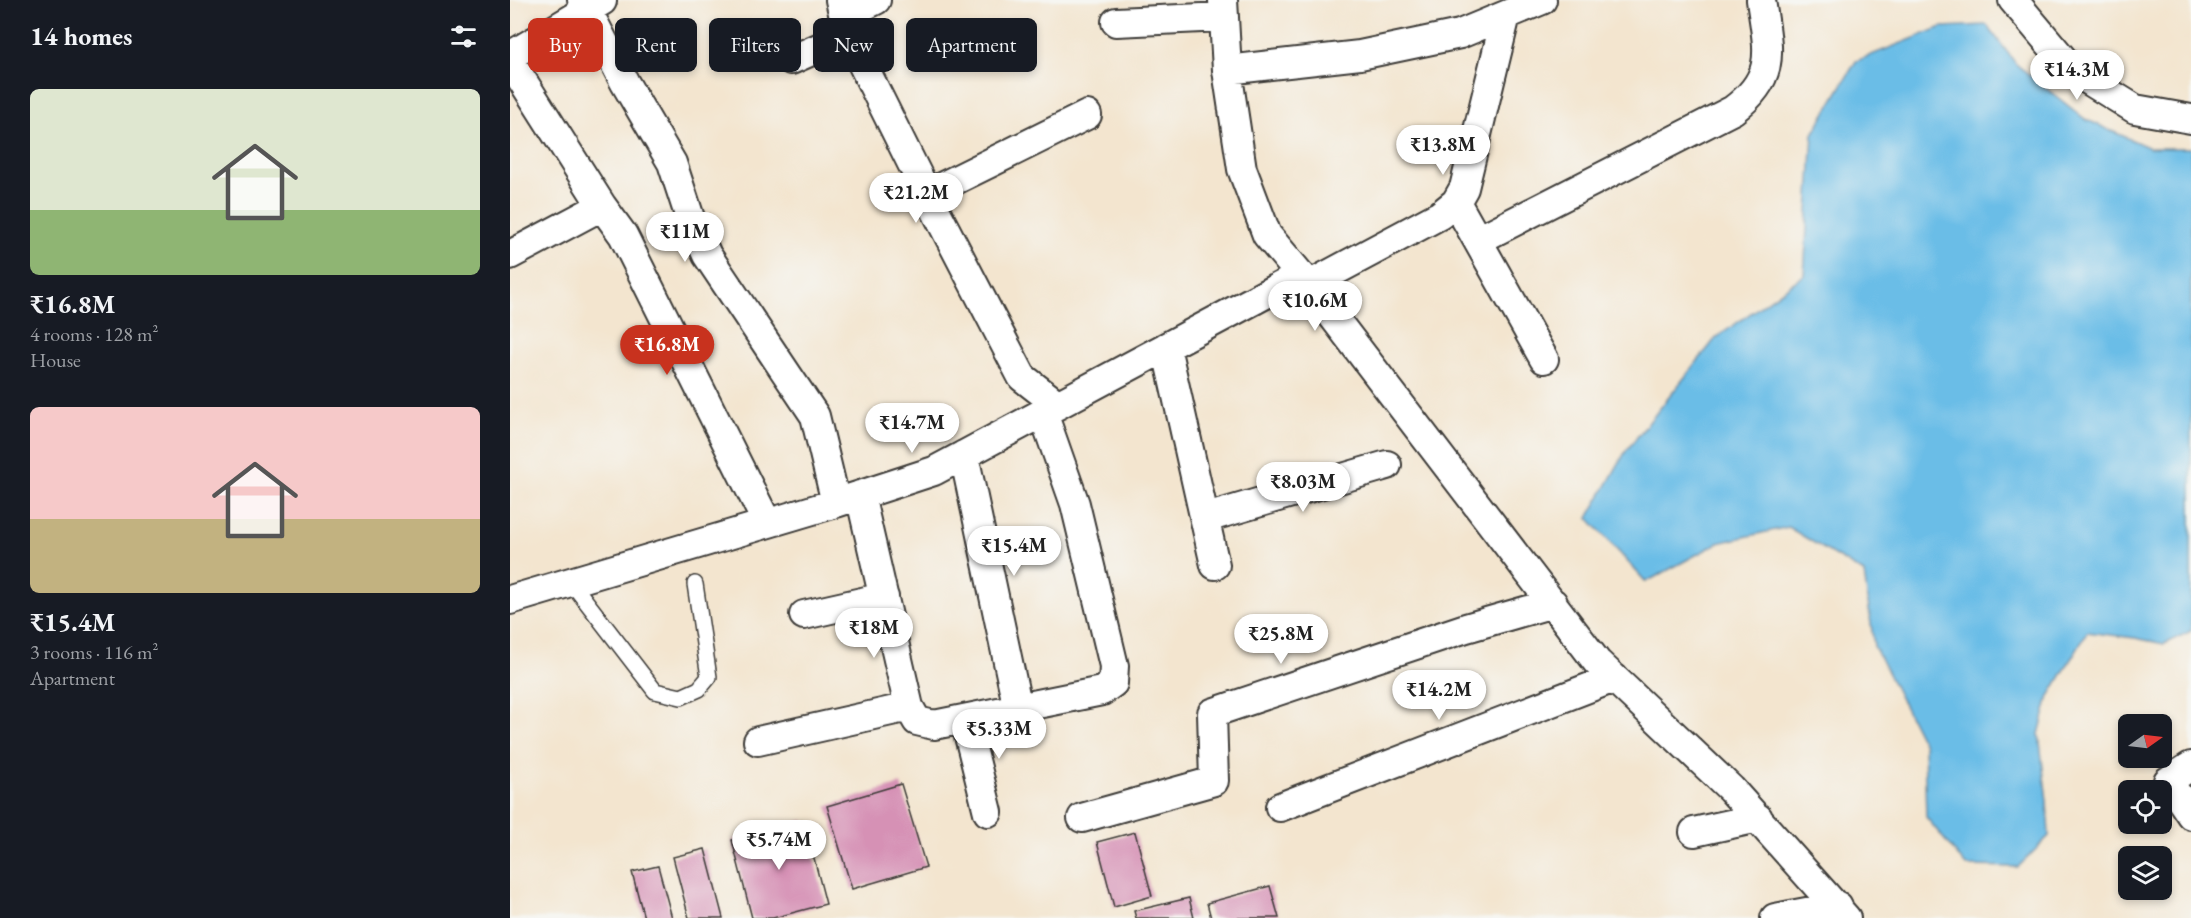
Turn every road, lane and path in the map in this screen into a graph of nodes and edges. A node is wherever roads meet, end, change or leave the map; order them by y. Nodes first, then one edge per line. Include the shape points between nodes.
1 (876, 0) edge
2 (1761, 0) edge
3 (2013, 0) edge
4 (591, 3) edge
5 (1527, 5) edge
6 (1223, 8) edge
7 (844, 17) edge
8 (1116, 22) dead end
9 (801, 52) edge
10 (510, 56) edge
11 (510, 61) edge
12 (1227, 70) junction
13 (1087, 116) dead end
14 (2191, 119) edge
15 (927, 194) junction
16 (1456, 202) junction
17 (602, 206) junction
18 (1478, 240) junction
19 (511, 252) edge
20 (1305, 280) junction
21 (1166, 347) junction
22 (1544, 358) dead end
23 (1051, 409) junction
24 (964, 455) junction
25 (1387, 465) dead end
26 (848, 499) junction
27 (1206, 518) junction
28 (767, 524) junction
29 (1215, 565) dead end
30 (570, 582) junction
31 (695, 584) dead end
32 (884, 597) junction
33 (510, 600) edge
34 (1553, 603) junction
35 (804, 615) dead end
36 (1614, 678) junction
37 (909, 707) junction
38 (1018, 709) junction
39 (965, 720) junction
40 (758, 741) dead end
41 (2191, 766) edge
42 (1280, 807) dead end
43 (988, 812) dead end
44 (2191, 815) edge
45 (1082, 818) dead end
46 (1758, 818) junction
47 (1694, 832) dead end
48 (1842, 912) edge
49 (1774, 918) edge

1 - 7 street
2 - 18 street via 1768,48 1766,71 1758,88 1745,101
3 - 14 street via 2072,70 2135,110
4 - 10 street
4 - 26 street via 625,83 672,163 707,255 815,416
5 - 12 street via 1460,34 1360,55
5 - 16 street
6 - 8 street
6 - 12 street
7 - 9 street
7 - 15 street
11 - 17 street
12 - 20 street via 1242,169 1267,235
13 - 15 street
15 - 23 street via 1022,377
16 - 18 street
16 - 20 street via 1440,215
17 - 19 street
17 - 28 street via 623,235
18 - 22 street
20 - 21 street
20 - 34 street
21 - 23 street
21 - 27 street
23 - 24 street
23 - 38 street via 1114,666 1113,683 1102,692
24 - 26 street via 934,471
24 - 38 street
25 - 27 street
26 - 28 street
26 - 32 street
27 - 29 street
28 - 30 street
30 - 31 lane via 655,691 681,697 699,689 709,677
30 - 33 street
32 - 35 street
32 - 37 street
34 - 36 street via 1597,662
34 - 45 street via 1212,712 1214,781
36 - 42 street
36 - 46 street
37 - 39 street via 917,721 934,725
37 - 40 street
38 - 39 street
39 - 43 street
41 - 44 street via 2168,781
46 - 47 street
46 - 48 street
48 - 49 street

